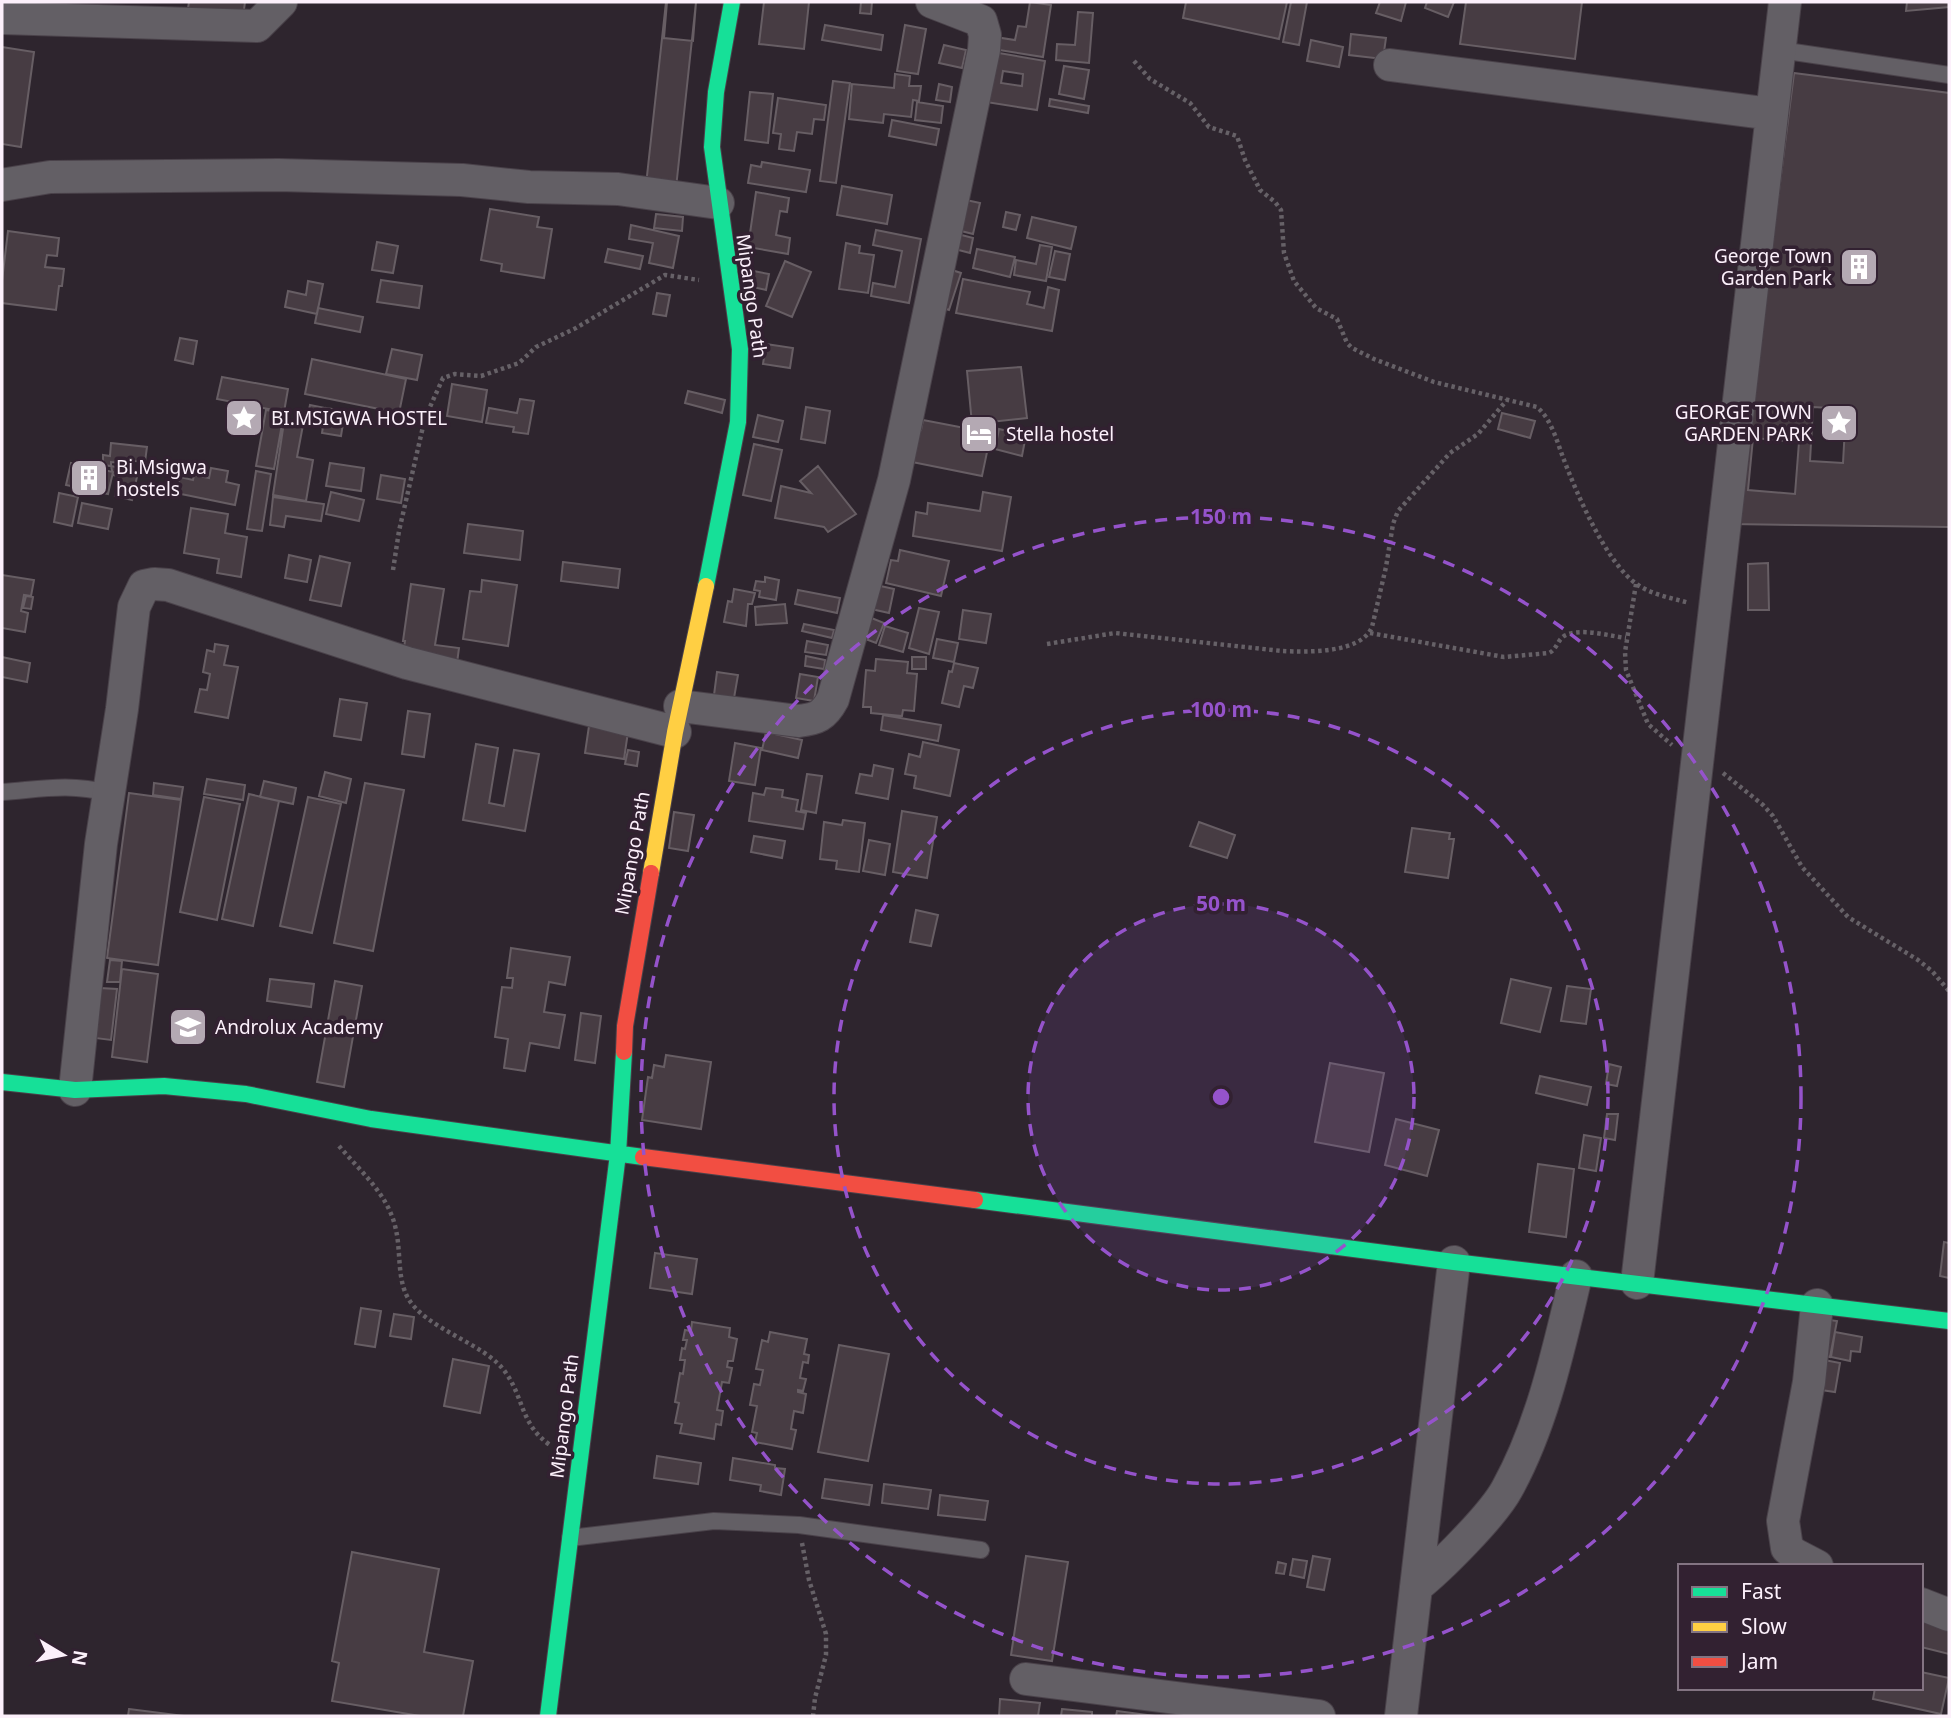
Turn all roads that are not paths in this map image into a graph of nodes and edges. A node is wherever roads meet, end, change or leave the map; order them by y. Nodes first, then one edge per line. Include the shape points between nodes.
1 (281, 2) edge
2 (732, 2) edge
3 (932, 2) edge
4 (1785, 2) edge
5 (2, 18) edge
6 (1780, 50) junction
7 (1390, 65) dead end
8 (1949, 75) edge
9 (1772, 114) junction
10 (2, 186) edge
11 (718, 203) junction
12 (678, 719) junction
13 (2, 792) edge
14 (109, 793) junction
15 (2, 1082) edge
16 (75, 1090) junction
17 (618, 1154) junction
18 (1454, 1262) junction
19 (1576, 1276) junction
20 (1636, 1283) junction
21 (1817, 1305) junction
22 (1949, 1321) edge
23 (570, 1538) junction
24 (981, 1550) dead end
25 (1814, 1564) edge
26 (1416, 1587) junction
27 (1923, 1605) edge
28 (1949, 1615) edge
29 (1026, 1679) dead end
30 (548, 1716) edge
31 (1319, 1716) edge
32 (1401, 1716) edge

1 - 5 street via 257,26
2 - 11 street, Mipango Path via 712,114
3 - 12 street via 981,21 984,50 894,480 833,699 815,719
4 - 6 street
6 - 8 lane
6 - 9 street
7 - 9 street
9 - 20 street
10 - 11 street via 50,177 278,175 618,189
11 - 12 street, Mipango Path via 740,349 738,422
12 - 14 street via 407,663 154,584 144,586 134,607
12 - 17 street, Mipango Path via 625,1026
13 - 14 lane via 60,786
14 - 16 street
15 - 16 street
16 - 17 street via 164,1086 246,1094 371,1119
17 - 18 street
17 - 23 street, Mipango Path
18 - 19 street
18 - 26 street
19 - 20 street
19 - 26 street via 1534,1427 1506,1491
20 - 21 street
21 - 22 street
21 - 25 street via 1809,1382 1783,1521 1787,1548
23 - 24 lane via 714,1521 799,1525
23 - 30 street, Mipango Path
26 - 32 street
27 - 28 street
29 - 31 street

